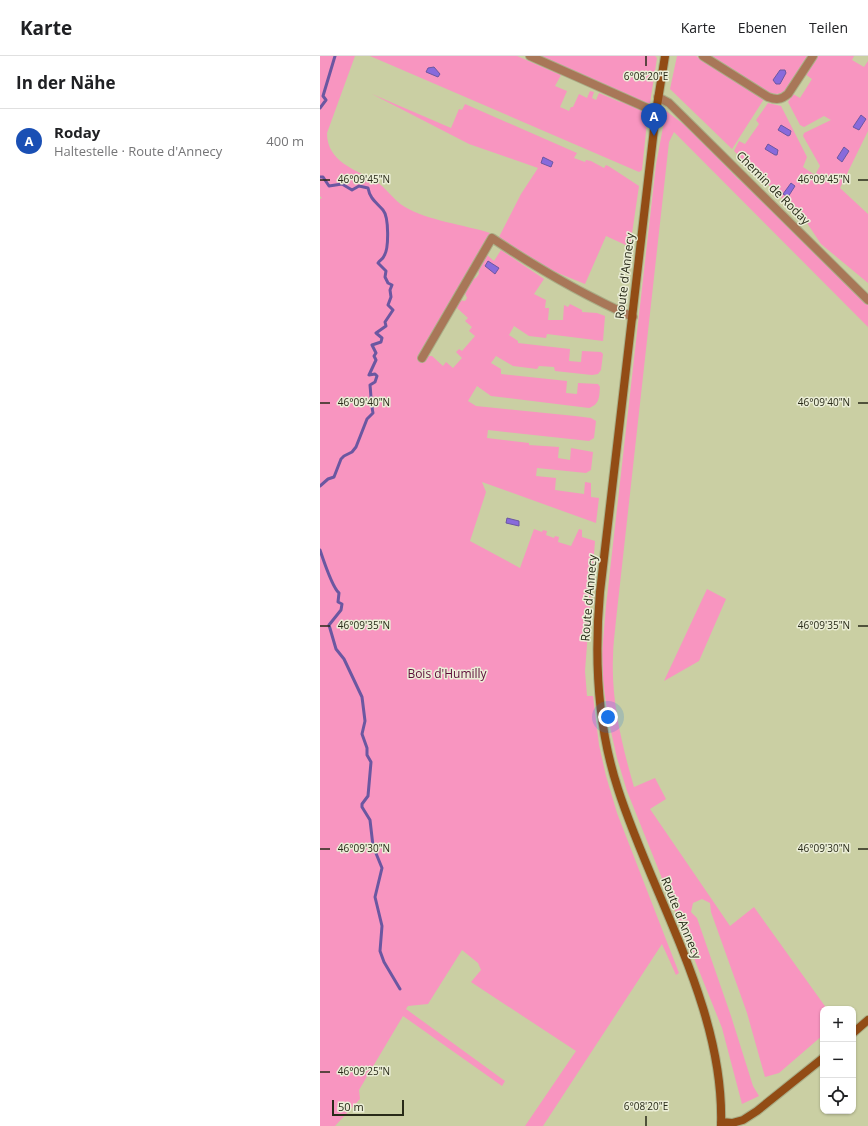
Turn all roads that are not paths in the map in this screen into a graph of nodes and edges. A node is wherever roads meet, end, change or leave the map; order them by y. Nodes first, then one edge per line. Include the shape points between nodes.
1 (530, 56) edge
2 (666, 56) edge
3 (703, 56) edge
4 (813, 56) edge
5 (658, 98) junction
6 (656, 112) junction
7 (868, 300) edge
8 (633, 317) junction
9 (422, 358) dead end
10 (868, 1020) edge
11 (856, 1030) edge
12 (820, 1060) edge
13 (721, 1124) edge

1 - 6 street
2 - 5 main road, Route d'Annecy
3 - 4 street via 768,97 778,99 788,94
5 - 6 main road, Route d'Annecy
5 - 7 street, Chemin de Roday via 669,103 727,158
6 - 8 main road, Route d'Annecy
8 - 9 street via 554,278 492,238
8 - 13 main road, Route d'Annecy via 598,623 596,660 599,696 617,788 692,976 710,1031 717,1066
10 - 11 main road
12 - 13 main road via 743,1120

